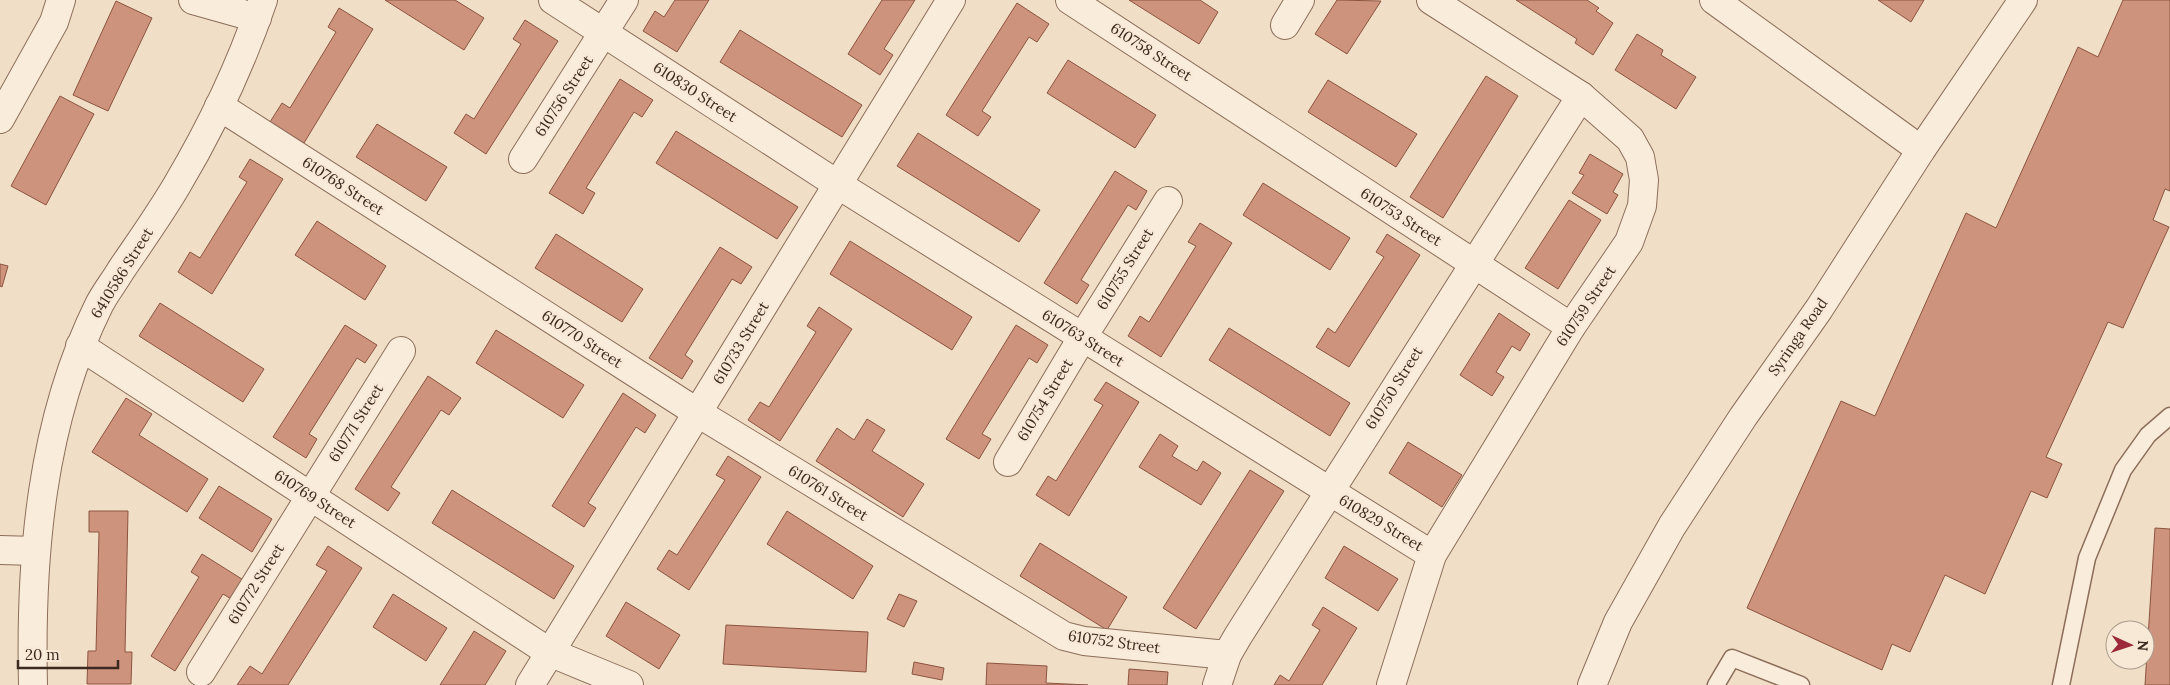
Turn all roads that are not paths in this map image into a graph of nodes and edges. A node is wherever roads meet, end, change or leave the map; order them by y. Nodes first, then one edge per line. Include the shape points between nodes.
1 (61, 0) edge
2 (193, 0) edge
3 (553, 0) edge
4 (624, 0) edge
5 (951, 0) edge
6 (1300, 0) edge
7 (1431, 0) edge
8 (1714, 0) edge
9 (2023, 0) edge
10 (1083, 3) edge
11 (260, 9) edge
12 (1285, 25) dead end
13 (604, 33) junction
14 (1581, 96) junction
15 (1231, 105) joint
16 (220, 106) junction
17 (0, 119) edge
18 (1921, 150) junction
19 (523, 159) dead end
20 (837, 184) junction
21 (1168, 201) dead end
22 (1473, 264) junction
23 (466, 265) joint
24 (1571, 327) junction
25 (1082, 338) junction
26 (80, 346) junction
27 (401, 351) dead end
28 (698, 413) junction
29 (2170, 416) edge
30 (1008, 462) dead end
31 (1329, 491) junction
32 (311, 496) junction
33 (0, 550) edge
34 (36, 551) junction
35 (1432, 554) junction
36 (958, 573) joint
37 (549, 652) junction
38 (1227, 655) junction
39 (201, 672) dead end
40 (33, 685) edge
41 (530, 685) edge
42 (629, 685) edge
43 (1217, 685) edge
44 (1391, 685) edge
45 (1592, 685) edge
46 (1716, 685) edge
47 (1801, 685) edge
48 (2061, 685) edge

1 - 17 street via 54,22
2 - 11 street
3 - 13 street, 610830 Street
4 - 13 street, 610756 Street
5 - 20 street, 610733 Street
6 - 12 street
7 - 14 street, 610759 Street
8 - 18 street
9 - 18 street, Syringa Road
10 - 15 street, 610758 Street
11 - 16 street, 6410586 Street via 241,62
13 - 19 street, 610756 Street
13 - 20 street, 610830 Street
14 - 22 street, 610750 Street
14 - 24 street, 610759 Street via 1630,139 1640,157 1644,180 1642,206 1629,242
15 - 22 street, 610753 Street
16 - 23 street, 610768 Street
16 - 26 street, 6410586 Street via 177,185 100,303
18 - 45 street, Syringa Road via 1819,309 1672,526 1618,622
20 - 25 street, 610763 Street
20 - 28 street, 610733 Street
21 - 25 street, 610755 Street
22 - 24 street, 610753 Street
22 - 31 street, 610750 Street
23 - 28 street, 610770 Street
24 - 35 street, 610759 Street
25 - 30 street, 610754 Street
25 - 31 street, 610763 Street
26 - 32 street, 610769 Street
26 - 34 street, 6410586 Street via 64,390 51,445
27 - 32 street, 610771 Street
28 - 36 street, 610761 Street
28 - 37 street, 610733 Street
29 - 48 lane via 2148,435 2123,470 2094,540 2087,558
31 - 35 street, 610829 Street
31 - 38 street, 610750 Street
32 - 37 street, 610769 Street
32 - 39 street, 610772 Street
33 - 34 street
34 - 40 street, 6410586 Street
35 - 44 street, 610759 Street
36 - 38 street, 610752 Street via 1064,636 1084,641
37 - 41 street, 610733 Street
37 - 42 street, 610769 Street
38 - 43 street, 610750 Street
46 - 47 lane via 1732,658

